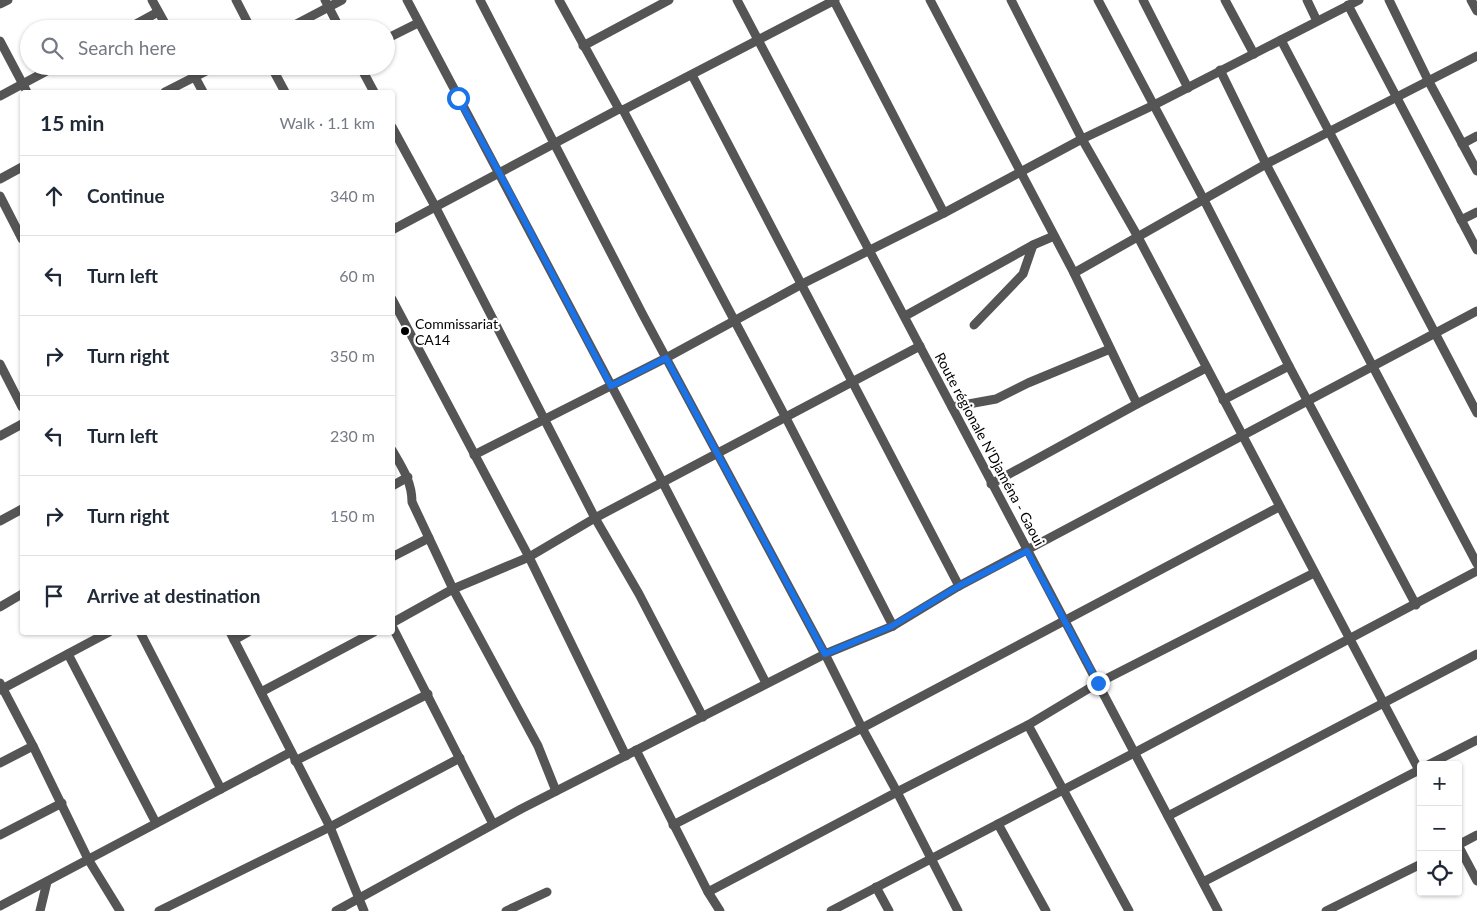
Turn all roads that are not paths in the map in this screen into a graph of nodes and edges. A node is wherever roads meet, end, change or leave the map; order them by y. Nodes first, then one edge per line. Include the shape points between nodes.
1 (8, 0) edge
2 (152, 0) edge
3 (236, 0) edge
4 (342, 0) edge
5 (407, 0) edge
6 (480, 0) edge
7 (559, 0) edge
8 (669, 0) edge
9 (737, 0) edge
10 (834, 0) edge
11 (930, 0) edge
12 (1012, 0) edge
13 (1098, 0) edge
14 (1143, 0) edge
15 (1225, 0) edge
16 (1306, 0) edge
17 (1359, 0) edge
18 (1389, 0) edge
19 (1471, 0) edge
20 (327, 3) edge
21 (0, 4) edge
22 (1348, 6) junction
23 (1477, 10) edge
24 (158, 12) junction
25 (143, 20) edge
26 (163, 20) edge
27 (246, 20) edge
28 (301, 20) edge
29 (336, 20) edge
30 (1317, 21) junction
31 (418, 23) junction
32 (395, 34) edge
33 (0, 40) edge
34 (1281, 40) junction
35 (758, 41) junction
36 (583, 46) junction
37 (1254, 54) junction
38 (1477, 56) edge
39 (1220, 70) junction
40 (43, 75) edge
41 (199, 75) edge
42 (276, 75) edge
43 (365, 75) edge
44 (692, 76) junction
45 (195, 77) junction
46 (1428, 80) junction
47 (24, 88) edge
48 (1188, 88) junction
49 (169, 90) edge
50 (202, 90) edge
51 (284, 90) edge
52 (373, 90) edge
53 (0, 96) edge
54 (1396, 96) junction
55 (1154, 105) junction
56 (621, 110) junction
57 (1329, 130) junction
58 (395, 133) edge
59 (1477, 136) edge
60 (1082, 139) junction
61 (556, 144) junction
62 (1462, 144) junction
63 (1266, 164) junction
64 (20, 168) edge
65 (1477, 171) edge
66 (1022, 172) junction
67 (500, 174) junction
68 (0, 179) edge
69 (0, 196) edge
70 (1203, 198) junction
71 (436, 208) junction
72 (1477, 212) edge
73 (944, 213) junction
74 (1461, 220) junction
75 (395, 228) edge
76 (20, 236) edge
77 (1054, 236) junction
78 (1138, 237) junction
79 (1033, 245) junction
80 (1477, 250) edge
81 (869, 251) junction
82 (1074, 273) junction
83 (802, 284) junction
84 (1477, 311) edge
85 (396, 313) edge
86 (905, 316) junction
87 (734, 320) junction
88 (974, 325) dead end
89 (1436, 334) junction
90 (920, 346) junction
91 (1110, 349) junction
92 (666, 358) junction
93 (0, 364) edge
94 (1289, 366) junction
95 (1372, 367) junction
96 (1206, 368) junction
97 (853, 381) junction
98 (611, 386) junction
99 (1223, 400) junction
100 (1308, 401) junction
101 (20, 403) edge
102 (1136, 404) junction
103 (952, 407) junction
104 (1477, 413) edge
105 (786, 418) junction
106 (545, 420) junction
107 (20, 425) edge
108 (0, 436) edge
109 (1242, 436) junction
110 (716, 454) junction
111 (395, 455) edge
112 (474, 456) junction
113 (408, 477) junction
114 (663, 483) junction
115 (395, 484) edge
116 (991, 484) junction
117 (1279, 508) junction
118 (20, 510) edge
119 (595, 518) junction
120 (0, 521) edge
121 (429, 538) junction
122 (1027, 551) junction
123 (395, 555) edge
124 (529, 557) junction
125 (1477, 564) edge
126 (1477, 571) edge
127 (1314, 573) junction
128 (959, 586) junction
129 (453, 589) junction
130 (20, 595) edge
131 (1416, 605) junction
132 (0, 606) edge
133 (1064, 621) junction
134 (395, 622) edge
135 (892, 626) junction
136 (395, 630) edge
137 (103, 635) edge
138 (142, 635) edge
139 (368, 635) edge
140 (232, 636) edge
141 (1349, 640) junction
142 (68, 654) junction
143 (825, 654) junction
144 (1477, 654) edge
145 (766, 683) junction
146 (1098, 683) junction
147 (1, 687) edge
148 (260, 692) junction
149 (428, 694) junction
150 (1383, 702) junction
151 (702, 717) junction
152 (1028, 725) junction
153 (862, 728) junction
154 (1477, 740) edge
155 (33, 746) junction
156 (636, 750) junction
157 (290, 752) junction
158 (1134, 753) junction
159 (626, 756) junction
160 (460, 758) junction
161 (295, 761) junction
162 (1436, 761) edge
163 (0, 763) edge
164 (1417, 765) edge
165 (1417, 773) edge
166 (221, 789) junction
167 (1064, 790) junction
168 (556, 791) junction
169 (897, 792) junction
170 (62, 803) junction
171 (1168, 816) junction
172 (156, 824) junction
173 (493, 824) junction
174 (998, 824) junction
175 (673, 826) junction
176 (330, 827) junction
177 (0, 835) edge
178 (1477, 835) edge
179 (1462, 843) edge
180 (1461, 851) edge
181 (88, 859) junction
182 (932, 859) junction
183 (1417, 866) edge
184 (1477, 881) edge
185 (47, 882) junction
186 (1203, 882) junction
187 (876, 887) junction
188 (546, 892) dead end
189 (708, 892) junction
190 (358, 899) junction
191 (0, 906) edge
192 (40, 911) edge
193 (120, 911) edge
194 (158, 911) edge
195 (336, 911) edge
196 (364, 911) edge
197 (506, 911) edge
198 (720, 911) edge
199 (831, 911) edge
200 (888, 911) edge
201 (958, 911) edge
202 (1046, 911) edge
203 (1129, 911) edge
204 (1218, 911) edge
205 (1326, 911) edge

1 - 21 street
2 - 24 street
3 - 27 street
4 - 20 street
5 - 31 street
6 - 61 street
7 - 36 street
8 - 36 street
9 - 35 street, Route régionale N'Djaména - Gaoui
10 - 35 street
10 - 73 street
11 - 66 street
12 - 60 street
13 - 55 street
14 - 48 street
15 - 37 street
16 - 30 street
17 - 22 street
18 - 46 street
19 - 23 street
20 - 28 street
20 - 29 street
22 - 30 street
22 - 54 street
24 - 25 street
24 - 26 street
30 - 34 street
31 - 32 street
31 - 67 street
33 - 47 street
34 - 37 street
34 - 57 street
35 - 44 street
35 - 81 street, Route régionale N'Djaména - Gaoui
36 - 56 street
37 - 39 street
38 - 46 street
39 - 48 street
39 - 63 street
40 - 47 street
41 - 45 street
42 - 51 street
43 - 52 street
44 - 56 street
44 - 83 street
45 - 49 street
45 - 50 street
46 - 54 street
46 - 62 street
47 - 53 street
48 - 55 street
54 - 57 street
54 - 74 street
55 - 60 street
55 - 70 street
56 - 61 street
56 - 87 street
57 - 63 street
57 - 89 street
58 - 71 street
59 - 62 street
60 - 66 street
60 - 78 street
61 - 67 street
61 - 92 street
62 - 65 street
63 - 70 street
63 - 95 street
64 - 68 street
66 - 73 street
66 - 77 street
67 - 71 street
67 - 98 street
69 - 76 street
70 - 78 street
70 - 94 street
71 - 75 street
71 - 106 street
72 - 74 street
73 - 81 street
74 - 80 street
77 - 79 street
77 - 82 street
78 - 82 street
78 - 96 street
79 - 86 street
79 - 88 street via 1023,274
81 - 83 street
81 - 86 street, Route régionale N'Djaména - Gaoui
82 - 91 street
83 - 87 street
83 - 97 street
84 - 89 street
85 - 112 street
86 - 90 street, Route régionale N'Djaména - Gaoui
87 - 92 street
87 - 105 street
89 - 95 street
89 - 104 street
90 - 97 street
90 - 103 street, Route régionale N'Djaména - Gaoui
91 - 102 street
91 - 103 street via 996,400
92 - 98 street
92 - 110 street
93 - 101 street
94 - 99 street
94 - 100 street
95 - 100 street
95 - 125 street
96 - 99 street
96 - 102 street
97 - 105 street
97 - 128 street
98 - 106 street
98 - 114 street
99 - 109 street
100 - 109 street
100 - 131 street
102 - 116 street
103 - 116 street, Route régionale N'Djaména - Gaoui
105 - 110 street
105 - 135 street
106 - 112 street
106 - 119 street
107 - 108 street
109 - 117 street
109 - 122 street
110 - 114 street
110 - 143 street
111 - 113 street
112 - 124 street
113 - 115 street
113 - 121 street via 412,502
114 - 119 street
114 - 145 street
116 - 122 street, Route régionale N'Djaména - Gaoui
117 - 127 street
117 - 133 street
118 - 120 street
119 - 124 street
119 - 151 street via 639,594
121 - 123 street
121 - 129 street
122 - 128 street
122 - 133 street, Route régionale N'Djaména - Gaoui
124 - 129 street
124 - 159 street
126 - 131 street
127 - 141 street
127 - 146 street
128 - 135 street
129 - 134 street
129 - 168 street via 538,746
130 - 132 street
131 - 141 street
133 - 146 street, Route régionale N'Djaména - Gaoui
133 - 153 street
135 - 143 street
136 - 149 street
137 - 142 street
138 - 166 street
139 - 148 street
140 - 148 street
141 - 150 street
141 - 158 street
142 - 147 street
142 - 172 street
143 - 145 street
143 - 153 street
144 - 150 street
145 - 151 street
146 - 152 street
146 - 158 street, Route régionale N'Djaména - Gaoui
147 - 155 street
148 - 157 street
149 - 160 street
149 - 161 street
150 - 164 street
150 - 171 street
151 - 156 street
152 - 167 street
152 - 169 street
153 - 169 street
153 - 175 street
154 - 162 street
155 - 163 street
155 - 170 street
156 - 159 street
156 - 175 street
157 - 161 street
157 - 166 street
158 - 167 street
158 - 171 street, Route régionale N'Djaména - Gaoui
159 - 168 street
160 - 173 street
160 - 176 street
161 - 176 street
165 - 186 street
166 - 172 street
167 - 174 street
167 - 203 street
168 - 173 street
169 - 182 street
169 - 189 street
170 - 177 street
170 - 181 street
171 - 186 street, Route régionale N'Djaména - Gaoui
172 - 181 street
173 - 190 street
174 - 182 street
174 - 202 street
175 - 189 street
176 - 190 street
176 - 194 street
178 - 179 street
180 - 184 street
181 - 185 street
181 - 193 street
182 - 187 street
182 - 201 street
183 - 205 street
185 - 191 street
185 - 192 street
186 - 204 street, Route régionale N'Djaména - Gaoui
187 - 199 street
187 - 200 street
188 - 197 street
189 - 198 street
190 - 195 street
190 - 196 street

